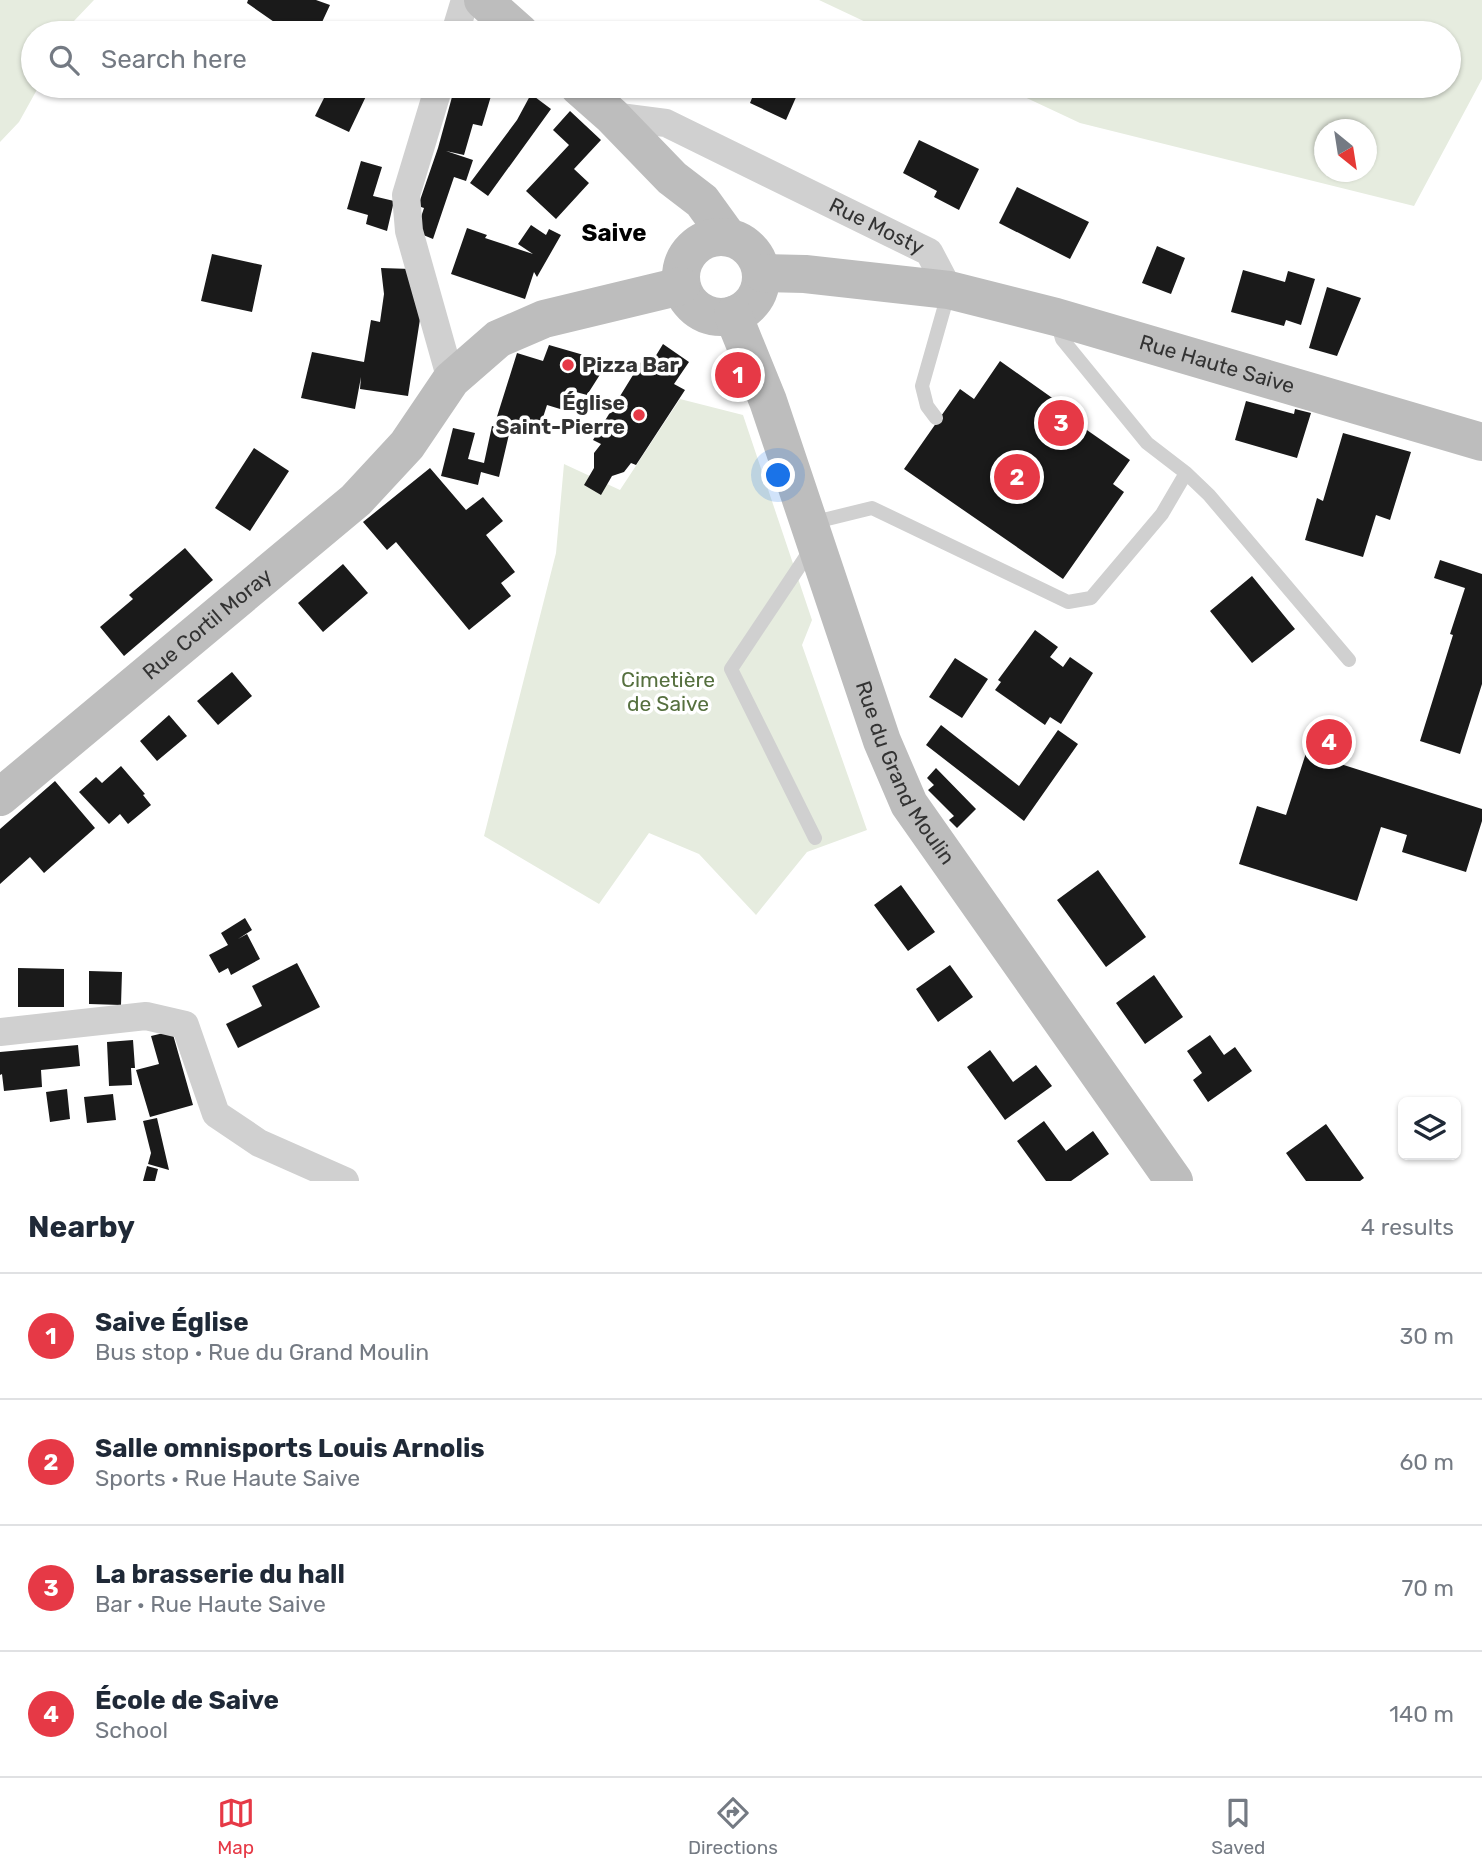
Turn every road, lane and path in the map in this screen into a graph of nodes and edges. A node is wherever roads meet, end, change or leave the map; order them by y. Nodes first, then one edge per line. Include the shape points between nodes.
1 (465, 0) edge
2 (483, 0) edge
3 (459, 21) edge
4 (507, 21) edge
5 (435, 98) edge
6 (592, 98) edge
7 (612, 116) junction
8 (711, 242) junction
9 (762, 274) junction
10 (681, 286) junction
11 (949, 290) junction
12 (733, 316) junction
13 (1056, 317) junction
14 (451, 380) junction
15 (936, 418) dead end
16 (1482, 442) edge
17 (1186, 473) junction
18 (813, 532) junction
19 (1349, 660) dead end
20 (0, 797) edge
21 (815, 838) dead end
22 (0, 1032) edge
23 (345, 1181) edge
24 (1174, 1181) edge

1 - 3 street
2 - 4 street
5 - 14 street via 406,195 408,231
6 - 7 street
7 - 8 street via 672,178 686,212
7 - 11 street, Rue Mosty via 666,123 929,251
8 - 9 street via 741,241 758,261
8 - 10 street via 685,259
9 - 11 street, Rue Mosty via 805,274
9 - 12 street via 755,299
10 - 12 street via 695,309 720,318
10 - 14 street via 544,319 498,339
11 - 13 street, Rue Haute Saive
11 - 15 lane via 922,386
12 - 18 street, Rue du Grand Moulin
13 - 16 street, Rue Haute Saive
13 - 17 lane via 1062,339 1147,443
14 - 20 street, Rue Cortil Moray via 407,445 356,500
17 - 18 lane via 1162,514 1091,598 1068,602 872,508
17 - 19 lane
18 - 21 lane via 731,669
18 - 24 street, Rue du Grand Moulin via 882,741 909,804
22 - 23 street via 146,1016 185,1025 216,1114 259,1143

